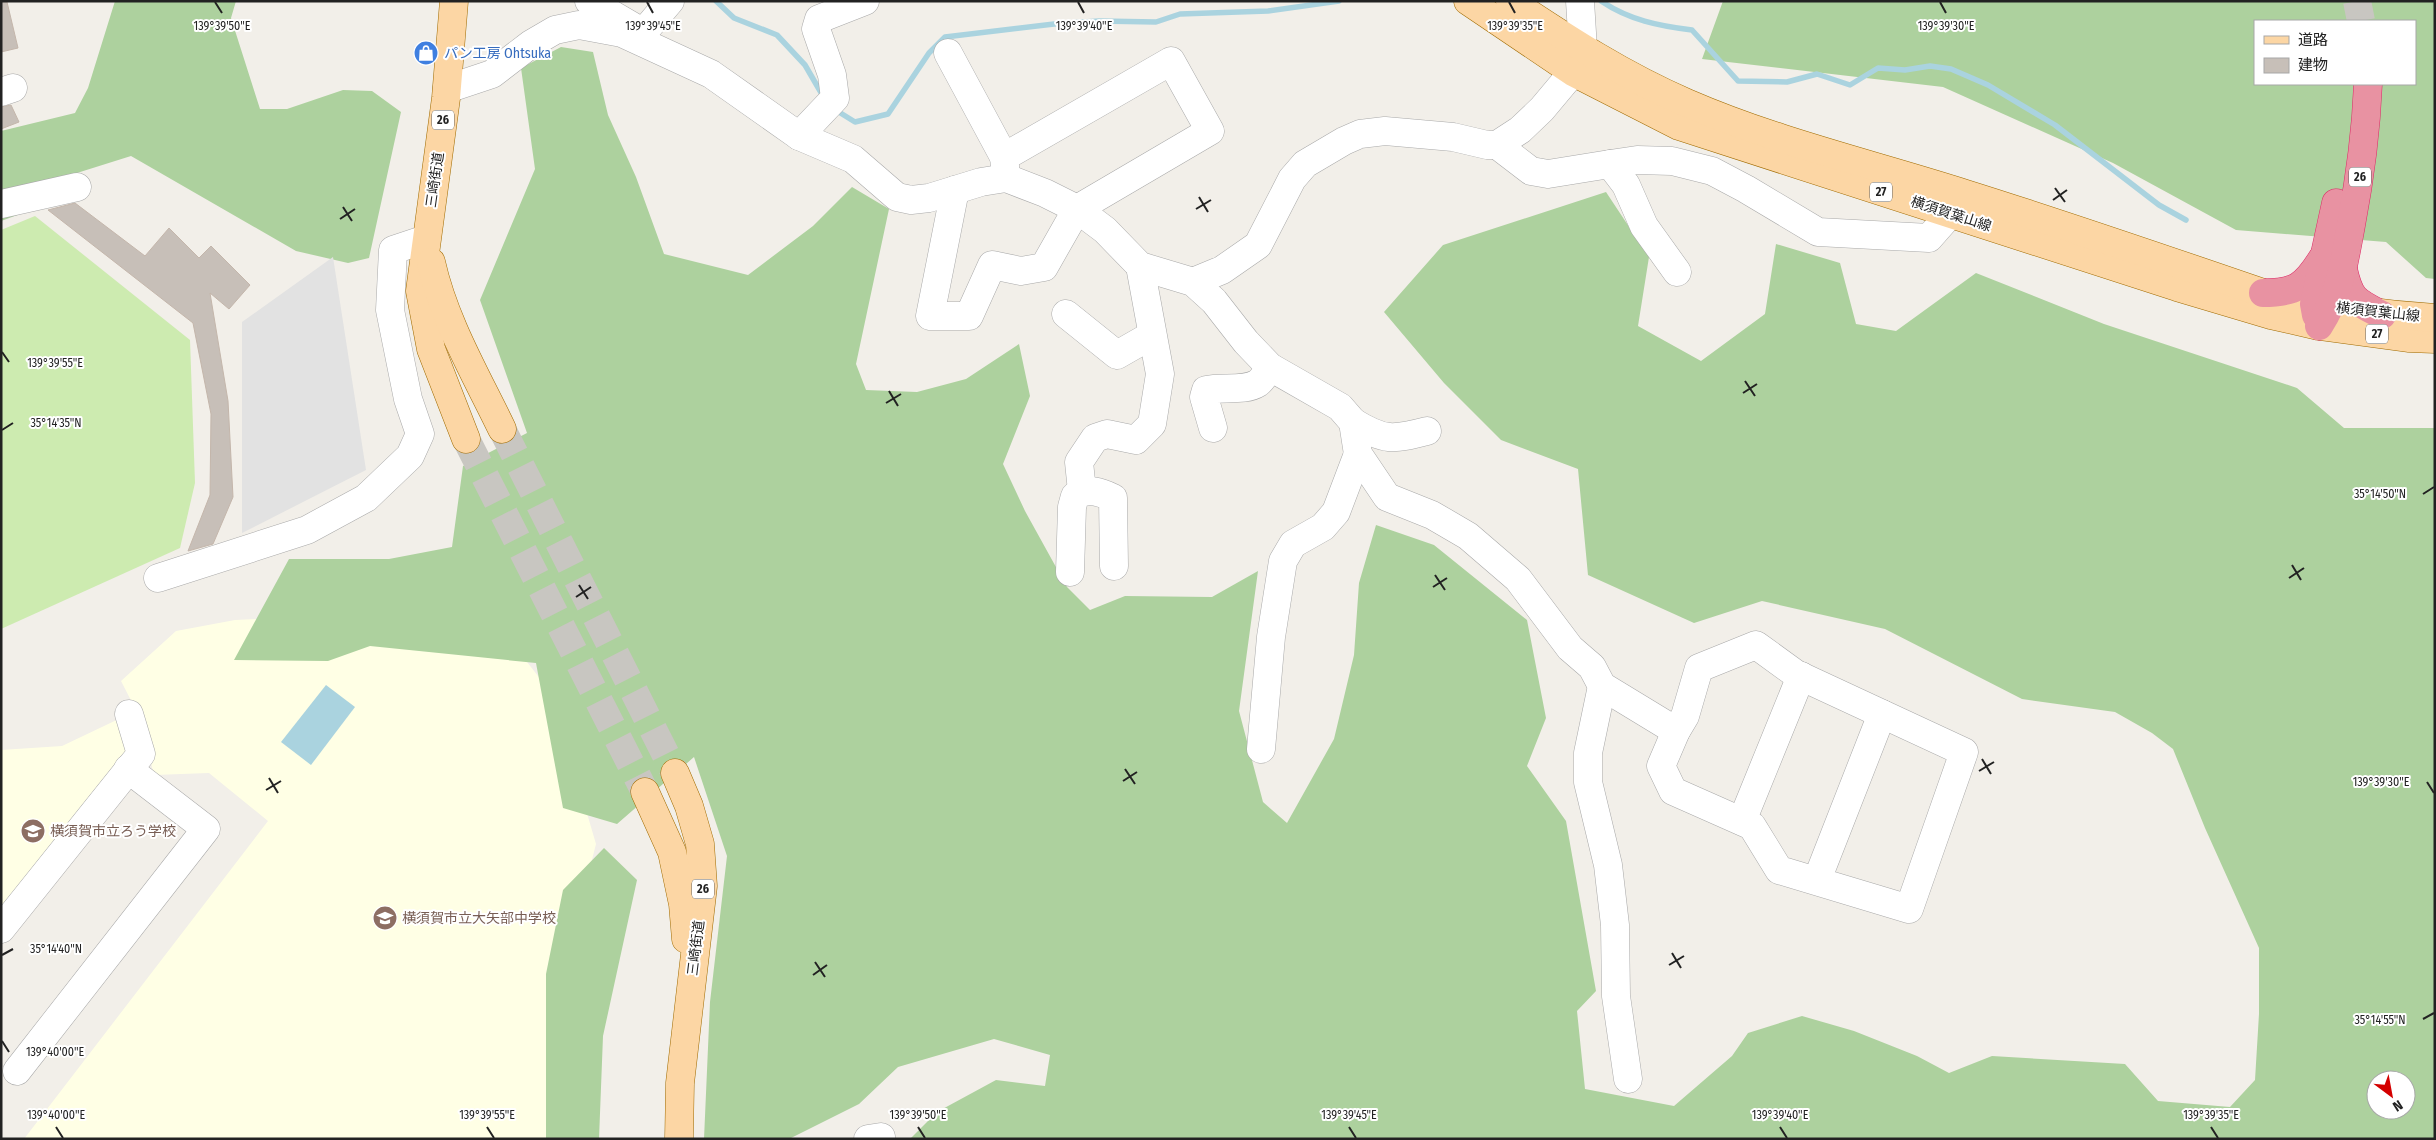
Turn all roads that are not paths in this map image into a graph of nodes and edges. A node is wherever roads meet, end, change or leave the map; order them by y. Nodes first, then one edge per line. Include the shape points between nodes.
1 (454, 1) edge
2 (589, 1) edge
3 (670, 1) edge
4 (865, 1) edge
5 (1468, 1) edge
6 (1510, 1) edge
7 (1580, 1) edge
8 (644, 37) junction
9 (948, 53) dead end
10 (1578, 61) junction
11 (2350, 85) edge
12 (2368, 85) edge
13 (447, 89) junction
14 (799, 136) junction
15 (1497, 145) junction
16 (1610, 164) junction
17 (1005, 167) junction
18 (77, 188) dead end
19 (955, 190) junction
20 (1, 204) edge
21 (1076, 209) junction
22 (1951, 213) junction
23 (2330, 237) junction
24 (426, 238) junction
25 (1140, 266) junction
26 (2343, 269) junction
27 (1677, 272) dead end
28 (1193, 282) junction
29 (2263, 293) junction
30 (2322, 313) junction
31 (1066, 314) dead end
32 (2382, 315) junction
33 (2435, 318) edge
34 (1152, 335) junction
35 (2435, 339) edge
36 (1270, 367) junction
37 (1353, 422) junction
38 (1214, 428) dead end
39 (502, 429) tunnel mouth
40 (1427, 431) dead end
41 (466, 439) tunnel mouth
42 (1358, 454) junction
43 (1082, 491) junction
44 (1114, 566) dead end
45 (1070, 572) dead end
46 (158, 578) dead end
47 (1801, 676) junction
48 (1602, 686) junction
49 (129, 714) dead end
50 (1882, 714) junction
51 (1676, 731) junction
52 (1261, 749) dead end
53 (128, 769) junction
54 (675, 773) tunnel mouth
55 (645, 792) tunnel mouth
56 (1742, 822) junction
57 (700, 844) junction
58 (672, 852) junction
59 (1817, 880) junction
60 (1, 929) edge
61 (689, 1008) junction
62 (17, 1071) dead end
63 (1628, 1079) dead end
64 (678, 1139) edge

1 - 13 main road, 三崎街道 / 26
2 - 8 street
3 - 8 street
4 - 14 street via 819,18 816,28 832,76 835,98
5 - 10 main road, 横須賀葉山線 / 27
6 - 10 main road, 横須賀葉山線 / 27
7 - 10 street
8 - 13 street via 579,25 555,30 492,74
8 - 14 street via 711,74
9 - 17 street
10 - 15 street via 1542,108 1520,130
10 - 22 main road, 横須賀葉山線 / 27 via 1679,126
10 - 29 main road, 横須賀葉山線 / 27 via 1790,142 1964,193
11 - 23 highway, 26 via 2344,164
12 - 26 highway, 26 via 2363,162
13 - 24 main road, 三崎街道 / 26
14 - 19 street via 853,159 897,197 911,200 929,198
15 - 16 street via 1531,171 1548,174
15 - 28 street via 1453,136 1386,131 1360,134 1344,141 1305,164 1292,179 1258,245 1222,270
16 - 22 street via 1637,160 1672,161 1712,171 1818,232 1929,238
16 - 27 street via 1626,185 1644,226
17 - 19 street
17 - 21 street
17 - 21 street via 1171,61 1210,131
18 - 20 street
19 - 21 street via 930,316 969,316 992,264 1021,271 1044,267
21 - 25 street via 1105,230
22 - 30 main road, 横須賀葉山線 / 27 via 2176,287
23 - 29 highway, 26 via 2317,267 2296,289
23 - 30 highway, 26
24 - 39 main road, 三崎街道 / 26 via 436,287
24 - 41 main road, 三崎街道 / 26 via 420,291 431,349
24 - 46 street via 393,250 390,310 408,399 420,434 410,456 366,498 307,530
25 - 28 street
25 - 34 street
26 - 30 highway, 26
26 - 32 highway via 2348,290 2357,302
28 - 36 street via 1214,301
29 - 30 main road, 横須賀葉山線 / 27
30 - 32 main road, 横須賀葉山線 / 27
30 - 35 main road, 横須賀葉山線 / 27 via 2408,338
31 - 34 street via 1117,355
32 - 33 main road, 横須賀葉山線 / 27
34 - 43 street via 1160,374 1152,424 1136,440 1107,434 1095,438 1079,462
36 - 37 street via 1340,407
36 - 38 street via 1258,382 1246,387 1206,390 1204,397
37 - 40 street via 1392,439
37 - 42 street
42 - 48 street via 1387,497 1432,515 1468,536 1518,579 1570,648 1592,666
42 - 52 street via 1336,512 1323,526 1293,544 1283,561 1271,637
43 - 44 street via 1100,492 1114,498
43 - 45 street via 1075,496 1072,507
47 - 50 street
47 - 51 street via 1756,645 1699,668 1685,716
47 - 56 street
48 - 51 street
48 - 63 street via 1588,753 1588,782 1608,865 1615,925 1616,996
49 - 53 street via 141,754
50 - 59 street
50 - 59 street via 1964,752 1909,910
51 - 56 street via 1661,766 1673,791
53 - 60 street
53 - 62 street via 206,829
54 - 57 main road, 三崎街道 / 26
55 - 58 main road, 三崎街道 / 26
56 - 59 street via 1752,826 1779,870
57 - 58 main road via 689,854
57 - 61 main road, 三崎街道 / 26 via 703,886
58 - 61 main road, 三崎街道 / 26 via 683,904
61 - 64 main road, 三崎街道 / 26 via 680,1083

